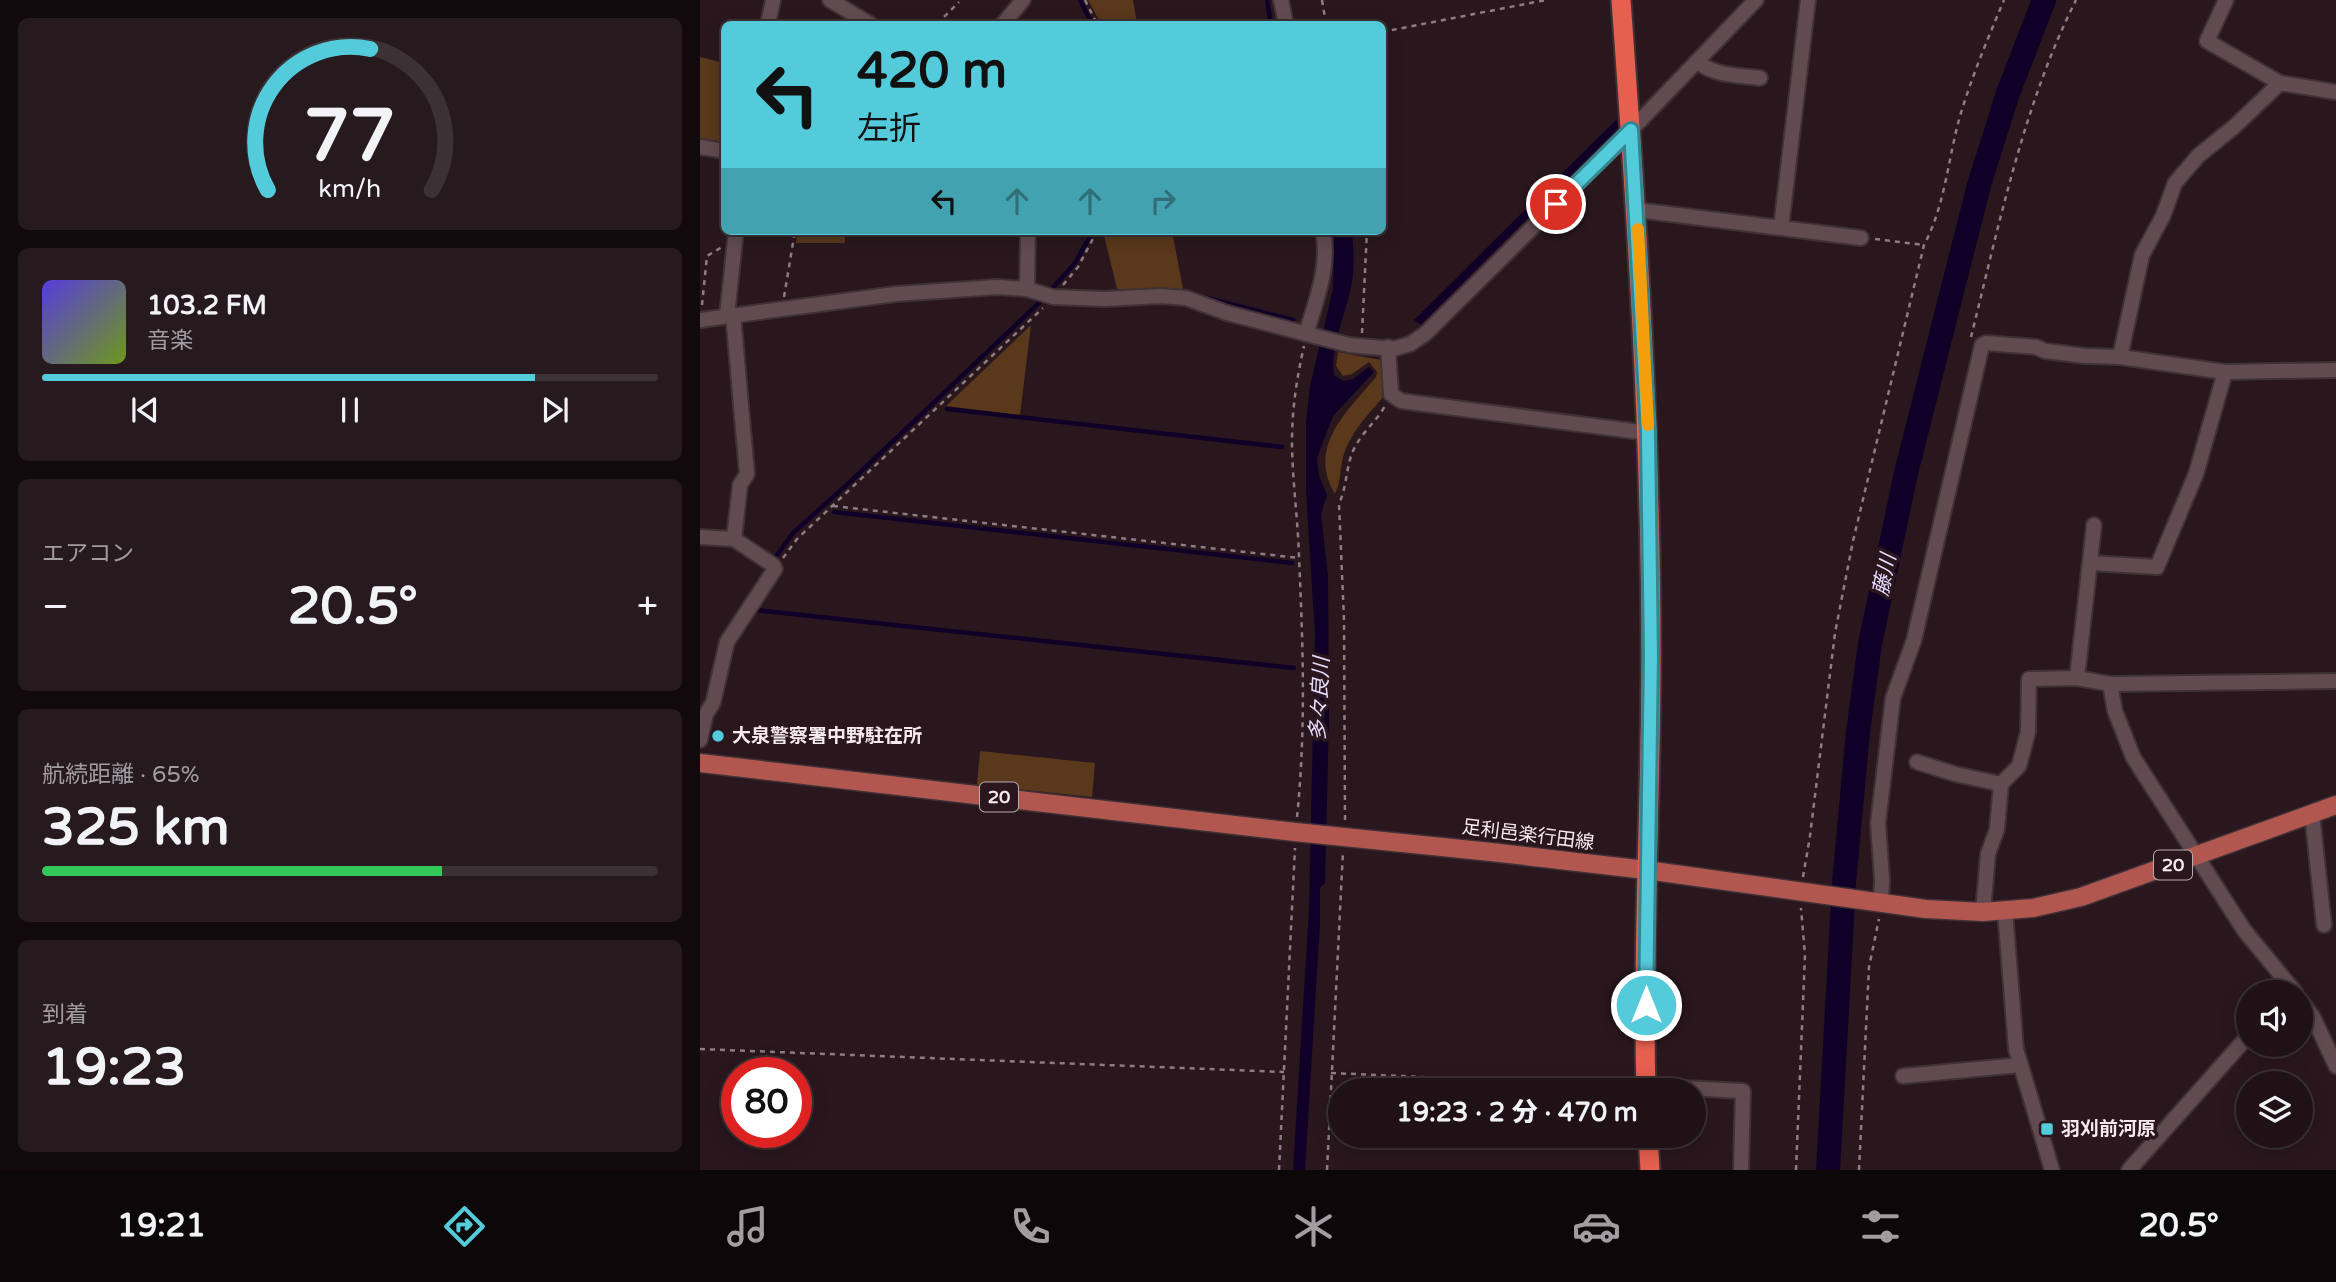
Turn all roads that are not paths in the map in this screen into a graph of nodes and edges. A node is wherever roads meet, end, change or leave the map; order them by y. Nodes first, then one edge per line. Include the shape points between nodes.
1 (773, 0) edge
2 (830, 0) edge
3 (1023, 0) edge
4 (1281, 0) edge
5 (1621, 0) edge
6 (1756, 0) edge
7 (1808, 0) edge
8 (2226, 0) edge
9 (769, 21) edge
10 (865, 21) edge
11 (1006, 21) edge
12 (1285, 21) edge
13 (1698, 62) junction
14 (1760, 78) dead end
15 (2280, 83) junction
16 (2336, 92) edge
17 (1631, 130) junction
18 (700, 147) edge
19 (721, 150) edge
20 (1637, 210) junction
21 (1782, 228) junction
22 (1027, 235) edge
23 (1323, 235) edge
24 (735, 236) edge
25 (1861, 238) road end
26 (1027, 289) junction
27 (730, 315) junction
28 (700, 320) edge
29 (1308, 335) junction
30 (1388, 347) junction
31 (2120, 357) junction
32 (2336, 370) edge
33 (2225, 372) junction
34 (1648, 433) junction
35 (2094, 525) dead end
36 (700, 537) edge
37 (734, 539) junction
38 (2090, 563) junction
39 (2077, 678) junction
40 (2336, 681) edge
41 (2110, 684) junction
42 (700, 740) edge
43 (1917, 762) dead end
44 (700, 763) edge
45 (2001, 784) junction
46 (2336, 805) edge
47 (2312, 814) junction
48 (2195, 856) junction
49 (1646, 870) junction
50 (1878, 907) junction
51 (2005, 911) junction
52 (1983, 912) junction
53 (2324, 925) dead end
54 (2283, 980) edge
55 (2313, 1017) edge
56 (2236, 1050) edge
57 (2020, 1065) junction
58 (2336, 1066) edge
59 (1903, 1076) dead end
60 (1646, 1078) edge
61 (1706, 1090) edge
62 (1649, 1148) edge
63 (1650, 1170) edge
64 (1741, 1170) edge
65 (2052, 1170) edge
66 (2129, 1170) edge

1 - 9 street
2 - 10 street
3 - 11 street
4 - 12 street
5 - 17 highway
6 - 13 street
7 - 21 street
8 - 15 street via 2207,41
13 - 14 street via 1714,72
13 - 17 street
15 - 16 street
15 - 31 street via 2198,156 2175,183 2142,255
17 - 20 highway
17 - 30 street via 1424,334 1410,344
18 - 19 street
20 - 21 street
20 - 34 highway
21 - 25 street
22 - 26 street
23 - 29 street via 1322,277
24 - 27 street
26 - 27 street via 896,294
26 - 29 street via 1054,297 1186,298
27 - 28 street
27 - 37 street via 747,474 740,485
29 - 30 street
30 - 34 street via 1391,394 1401,401
31 - 33 street
31 - 50 street via 1986,343 1979,351 1914,640 1893,698 1878,823 1882,880
32 - 33 street
33 - 38 street via 2196,474 2157,567
34 - 49 highway via 1651,669
35 - 38 street
36 - 37 street
37 - 42 street via 775,569 727,642
38 - 39 street
39 - 41 street
39 - 45 street via 2029,679 2028,732 2019,766
40 - 41 street
41 - 48 street via 2133,757
43 - 45 street
44 - 49 main road, 足利邑楽行田線 / 20
45 - 52 street
46 - 47 main road, 足利邑楽行田線 / 20
47 - 48 main road, 足利邑楽行田線 / 20
47 - 53 street
48 - 51 main road, 足利邑楽行田線 / 20 via 2059,904
48 - 54 street
49 - 50 main road, 足利邑楽行田線 / 20
49 - 60 highway
50 - 52 main road, 足利邑楽行田線 / 20
51 - 52 main road, 足利邑楽行田線 / 20
51 - 57 street
55 - 58 street
56 - 66 street
57 - 59 street
57 - 65 street
61 - 64 street via 1743,1091
62 - 63 highway

